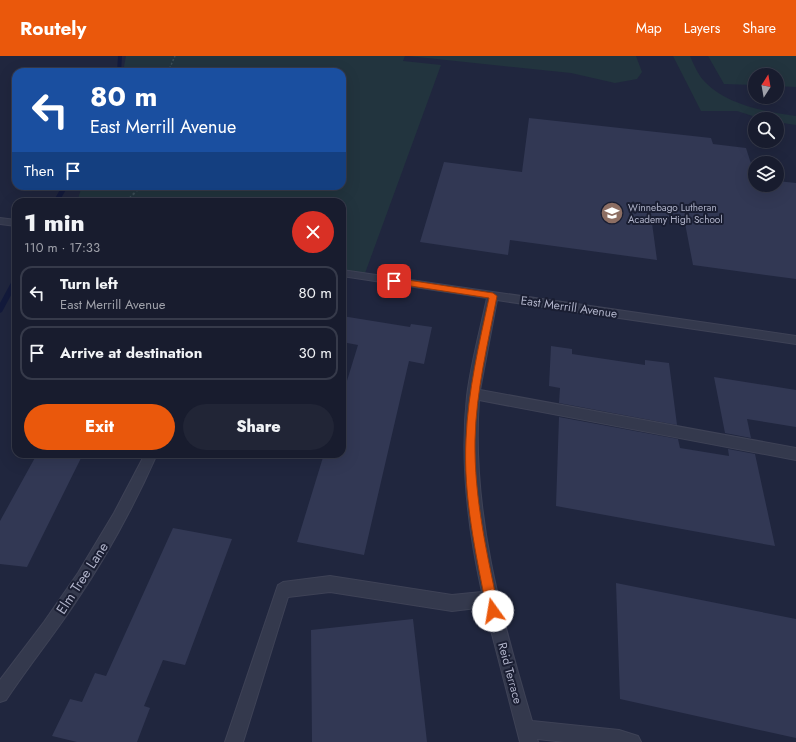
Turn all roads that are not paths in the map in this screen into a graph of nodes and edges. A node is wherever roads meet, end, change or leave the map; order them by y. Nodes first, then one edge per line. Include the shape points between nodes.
1 (0, 221) edge
2 (12, 222) edge
3 (346, 274) edge
4 (493, 296) junction
5 (796, 340) edge
6 (474, 394) junction
7 (796, 454) edge
8 (149, 458) edge
9 (490, 599) junction
10 (0, 694) edge
11 (527, 735) edge
12 (234, 742) edge
13 (632, 742) edge

1 - 2 street
3 - 4 street, East Merrill Avenue
4 - 5 street, East Merrill Avenue
4 - 6 street, Reid Terrace
6 - 7 street
6 - 9 street, Reid Terrace via 470,440 472,481 478,540
8 - 10 street, Elm Tree Lane via 120,515 77,587
9 - 11 street, Reid Terrace
9 - 12 street via 452,603 330,584 283,590
11 - 13 street via 619,739

